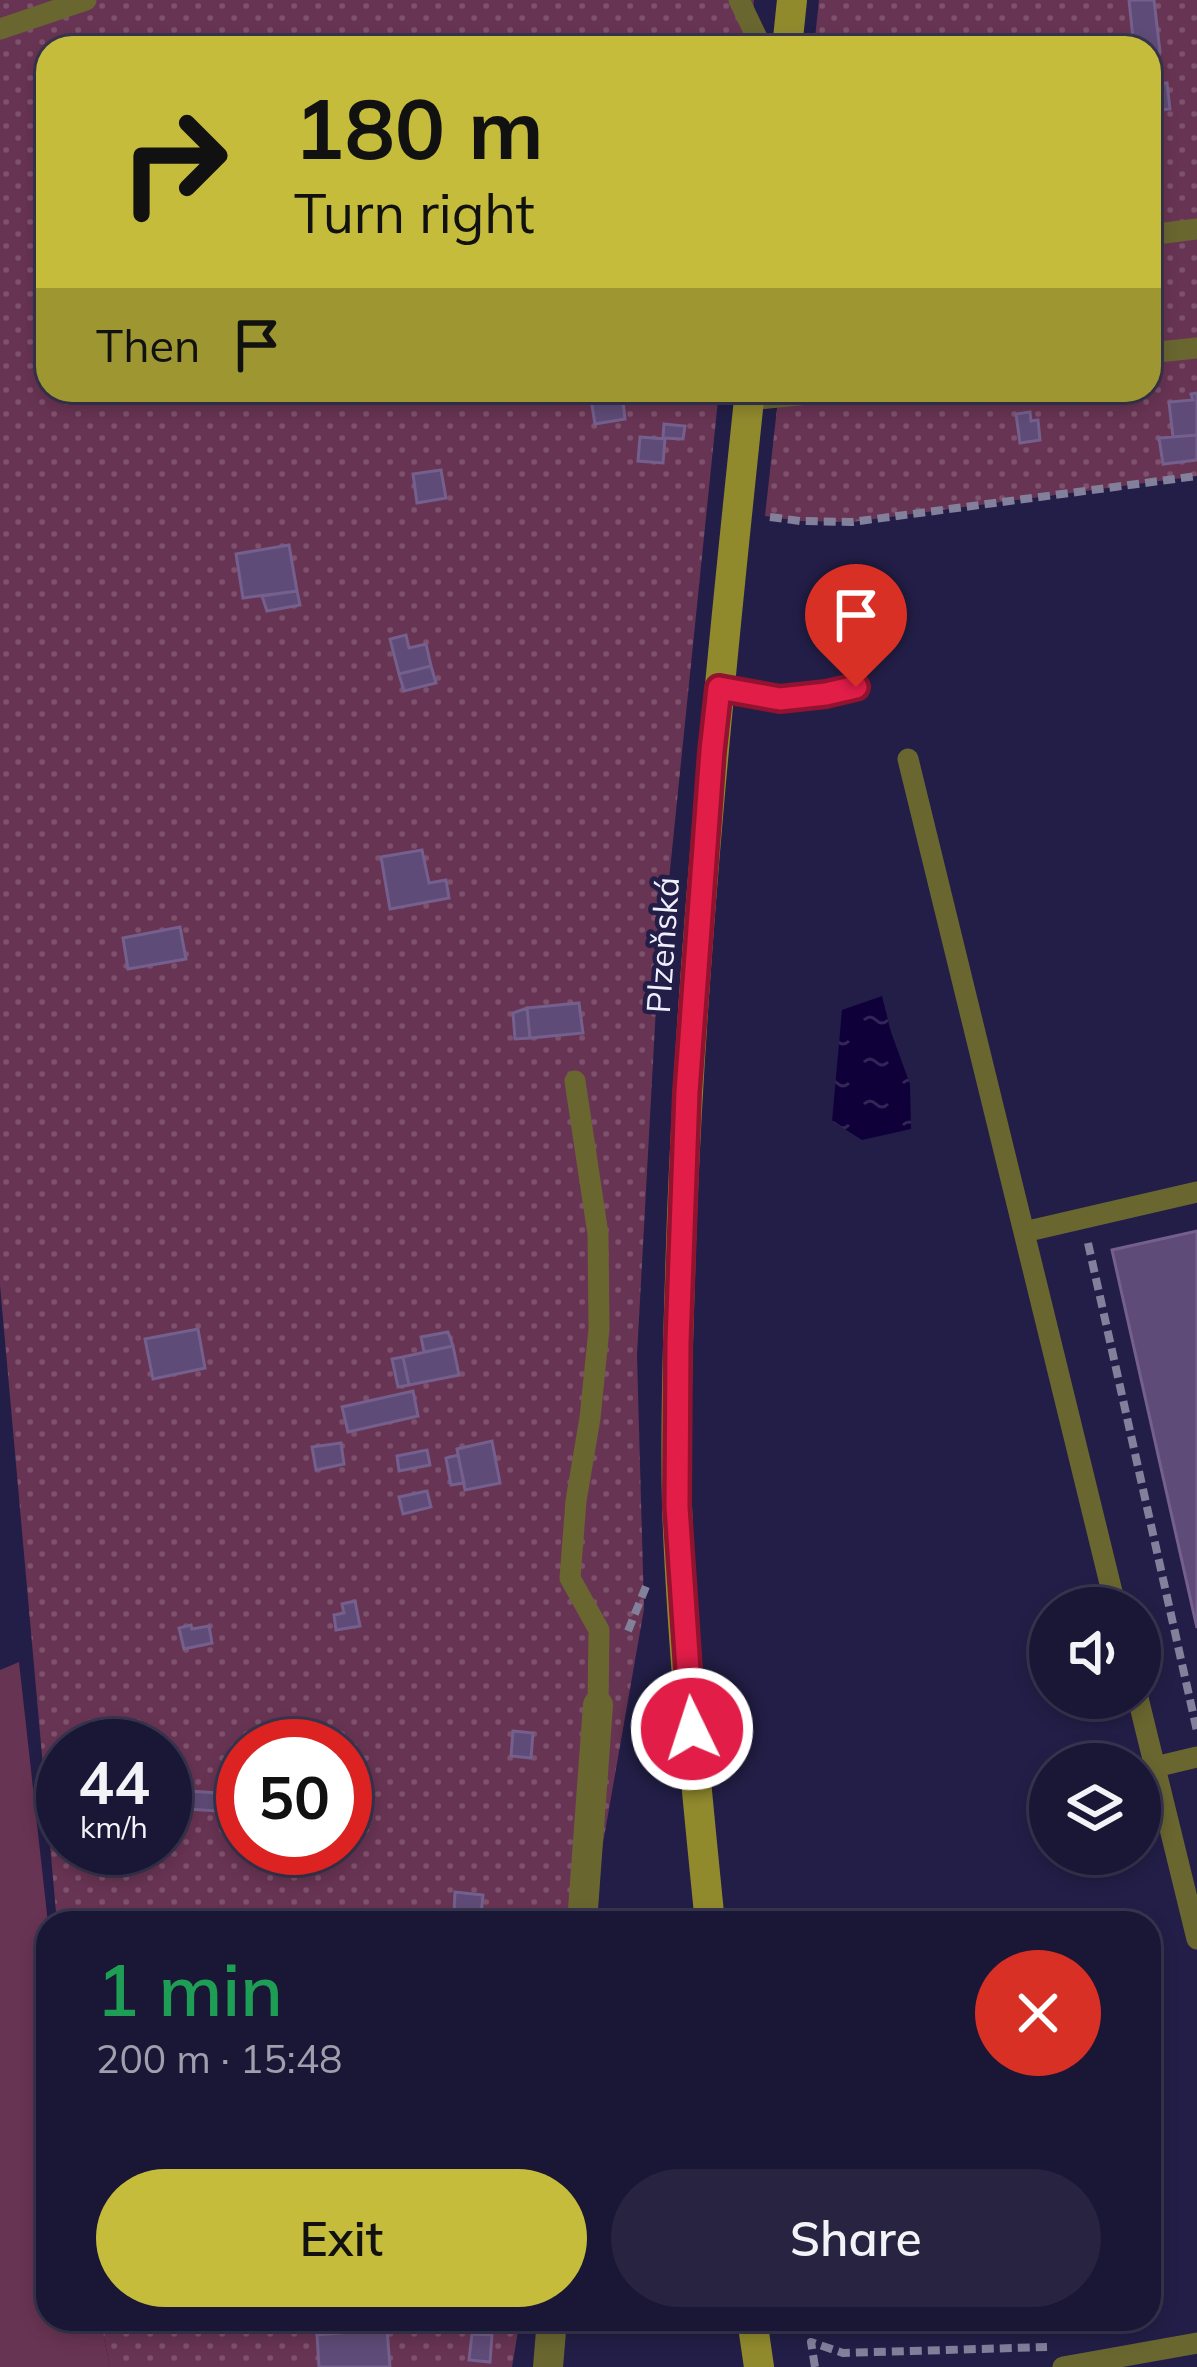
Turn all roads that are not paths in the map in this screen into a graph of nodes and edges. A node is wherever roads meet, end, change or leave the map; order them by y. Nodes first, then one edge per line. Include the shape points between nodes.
1 (86, 0) edge
2 (739, 0) edge
3 (792, 0) edge
4 (0, 29) edge
5 (756, 36) edge
6 (788, 36) edge
7 (1197, 229) edge
8 (1161, 234) edge
9 (1197, 348) edge
10 (1161, 352) edge
11 (749, 402) edge
12 (856, 687) dead end
13 (719, 688) junction
14 (908, 759) dead end
15 (575, 1082) dead end
16 (1197, 1192) edge
17 (1024, 1232) junction
18 (1111, 1587) edge
19 (598, 1705) joint
20 (1197, 1757) edge
21 (1161, 1766) edge
22 (1161, 1792) edge
23 (583, 1911) edge
24 (709, 1911) edge
25 (1197, 1939) edge
26 (551, 2331) edge
27 (754, 2331) edge
28 (1197, 2343) edge
29 (548, 2367) edge
30 (759, 2367) edge
31 (1063, 2367) edge

1 - 4 lane
2 - 5 lane
3 - 6 main road
7 - 8 lane
9 - 10 lane
11 - 13 main road, Plzeňská
12 - 13 lane via 780,699
13 - 24 main road, Plzeňská via 687,1092 677,1365 677,1507
14 - 17 lane
15 - 19 lane via 598,1234 598,1329 569,1577 599,1630
16 - 17 lane
17 - 18 lane
19 - 23 street
20 - 21 lane
22 - 25 lane
26 - 29 street
27 - 30 main road
28 - 31 lane

